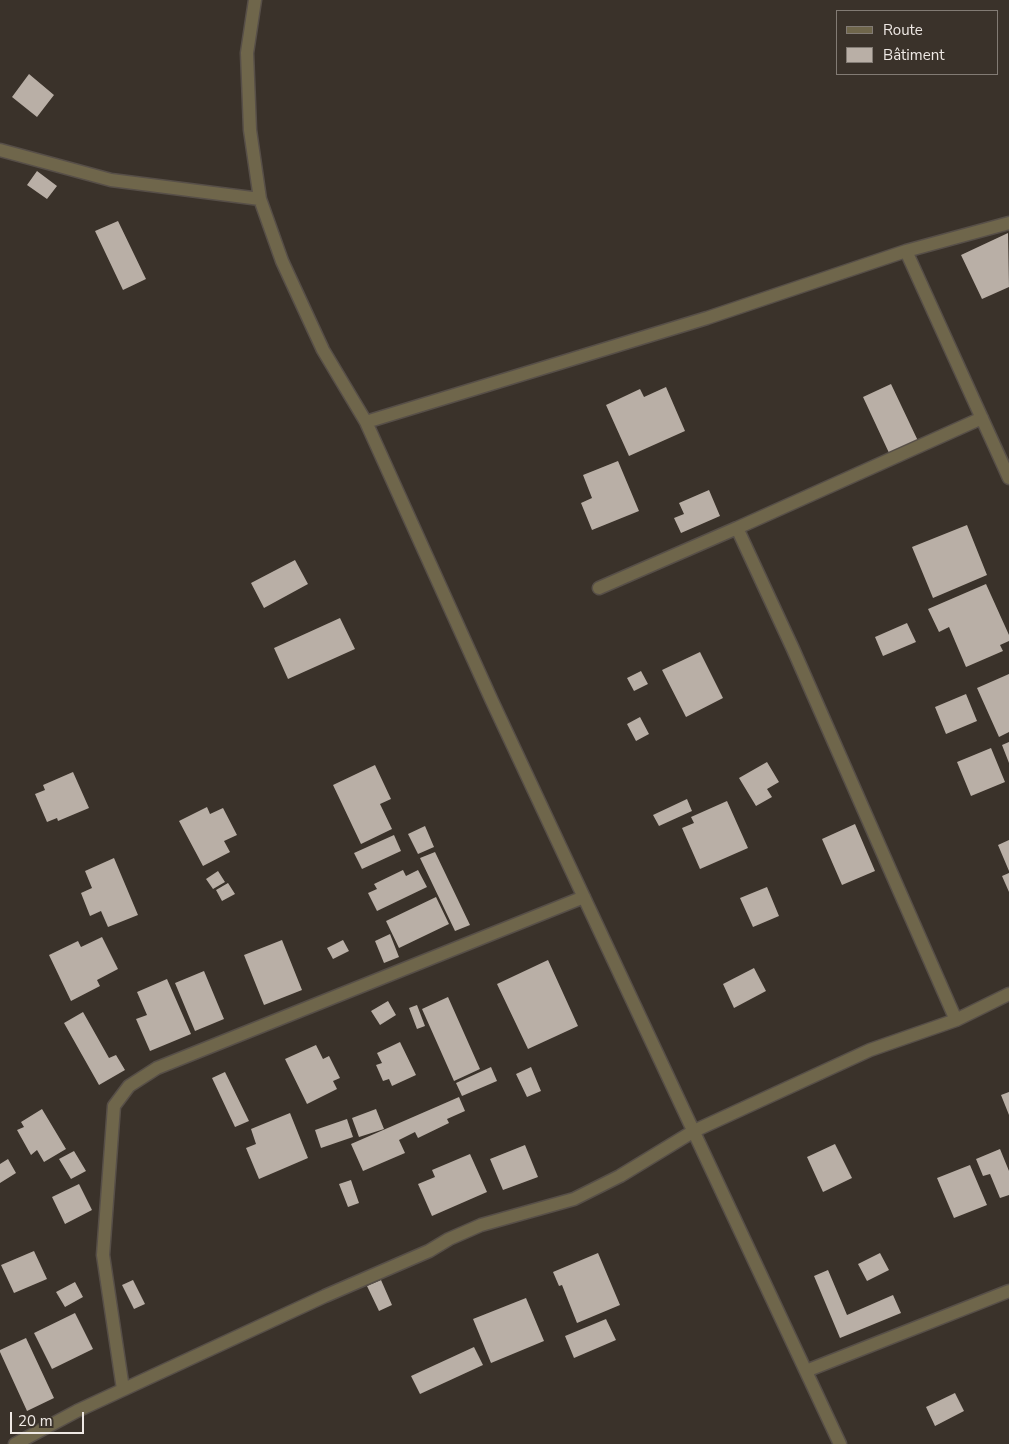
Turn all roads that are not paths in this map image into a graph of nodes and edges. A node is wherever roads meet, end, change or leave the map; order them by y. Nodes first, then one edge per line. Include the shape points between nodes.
1 (255, 0) edge
2 (0, 150) edge
3 (260, 199) junction
4 (1009, 223) edge
5 (906, 252) junction
6 (982, 418) junction
7 (366, 422) junction
8 (1009, 478) edge
9 (737, 528) junction
10 (599, 588) dead end
11 (584, 897) junction
12 (1009, 994) edge
13 (956, 1020) junction
14 (694, 1131) junction
15 (1009, 1291) edge
16 (806, 1370) junction
17 (123, 1390) junction
18 (15, 1444) edge
19 (840, 1444) edge

1 - 3 street via 247,53 250,130
2 - 3 street via 111,180
3 - 7 street via 282,262 322,350
4 - 5 street
5 - 6 street
5 - 7 street via 707,318
6 - 8 street
6 - 9 street
7 - 11 street
9 - 10 street
9 - 13 street
11 - 14 street
11 - 17 street via 157,1068 128,1086 114,1106 103,1255
12 - 13 street
13 - 14 street via 870,1050
14 - 16 street
14 - 17 street via 620,1176 574,1199 481,1225
15 - 16 street
16 - 19 street
17 - 18 street

